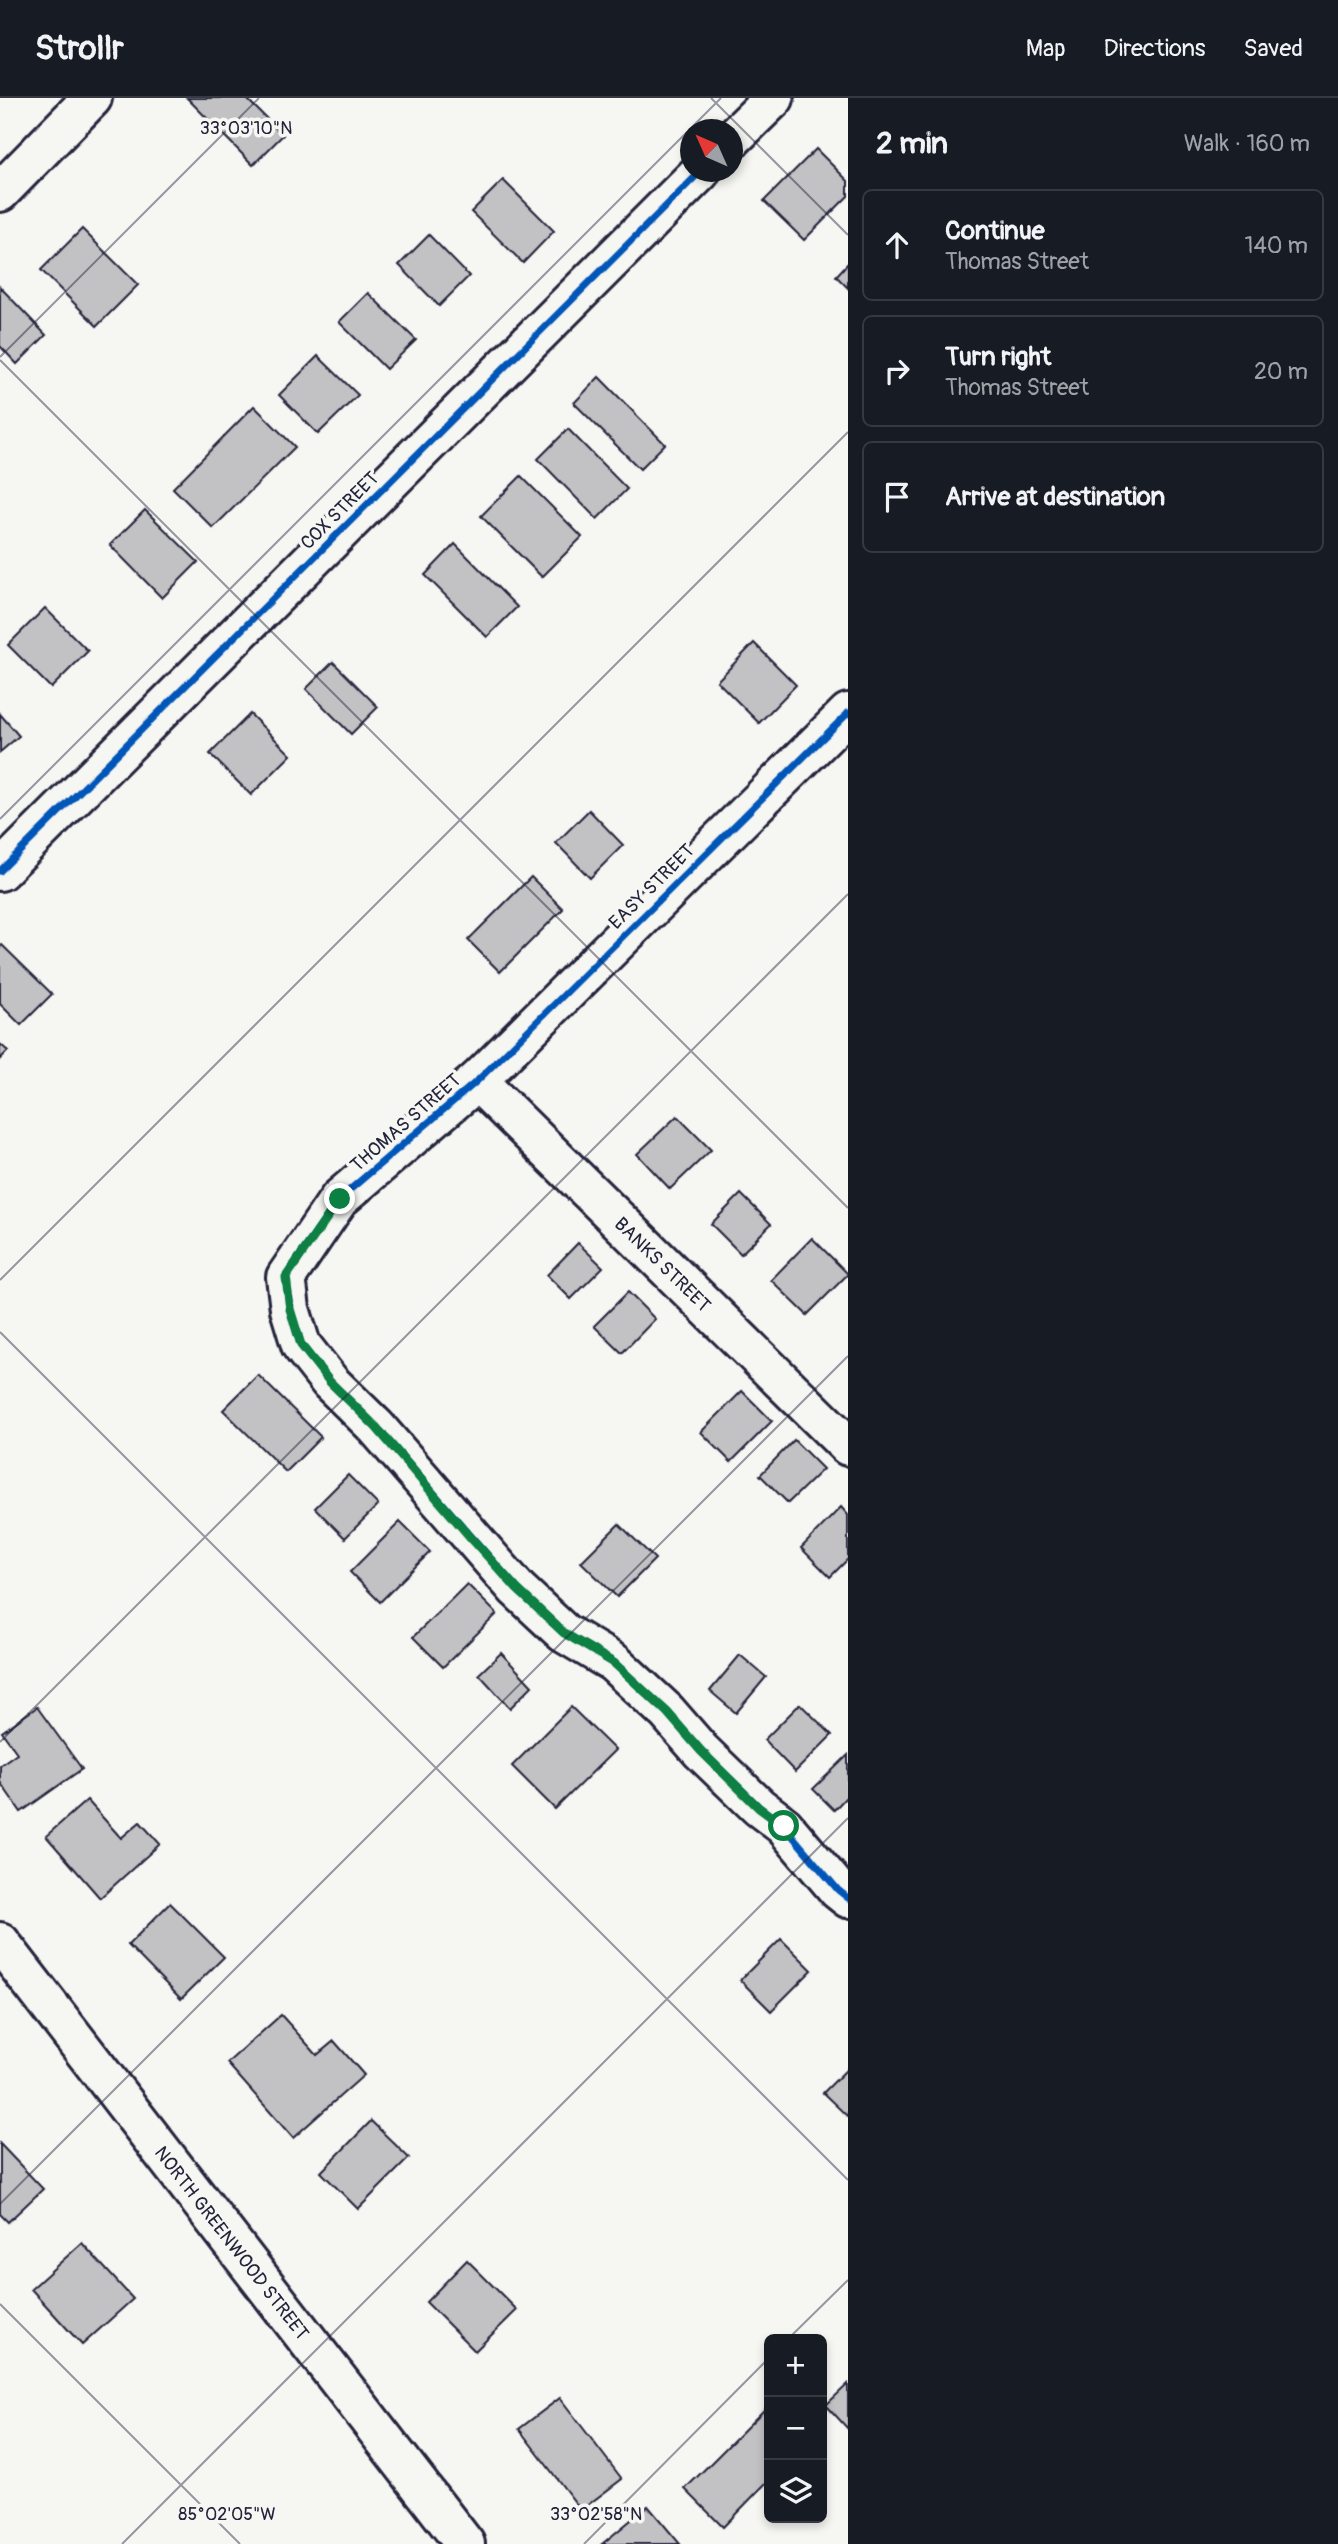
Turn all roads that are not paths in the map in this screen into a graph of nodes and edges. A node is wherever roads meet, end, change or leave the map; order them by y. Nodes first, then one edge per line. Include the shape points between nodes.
1 (92, 98) edge
2 (774, 98) edge
3 (743, 129) edge
4 (690, 182) edge
5 (0, 192) edge
6 (848, 713) edge
7 (0, 871) edge
8 (477, 1081) junction
9 (848, 1446) edge
10 (848, 1898) edge
11 (0, 1942) edge
12 (465, 2544) edge

1 - 5 street
2 - 3 street
4 - 7 street, COX STREET
6 - 8 street, EASY STREET
8 - 9 street, BANKS STREET
8 - 10 street, THOMAS STREET via 340,1199 286,1277 301,1345 517,1589 564,1633 614,1663 667,1712 759,1808 784,1826
11 - 12 street, NORTH GREENWOOD STREET

